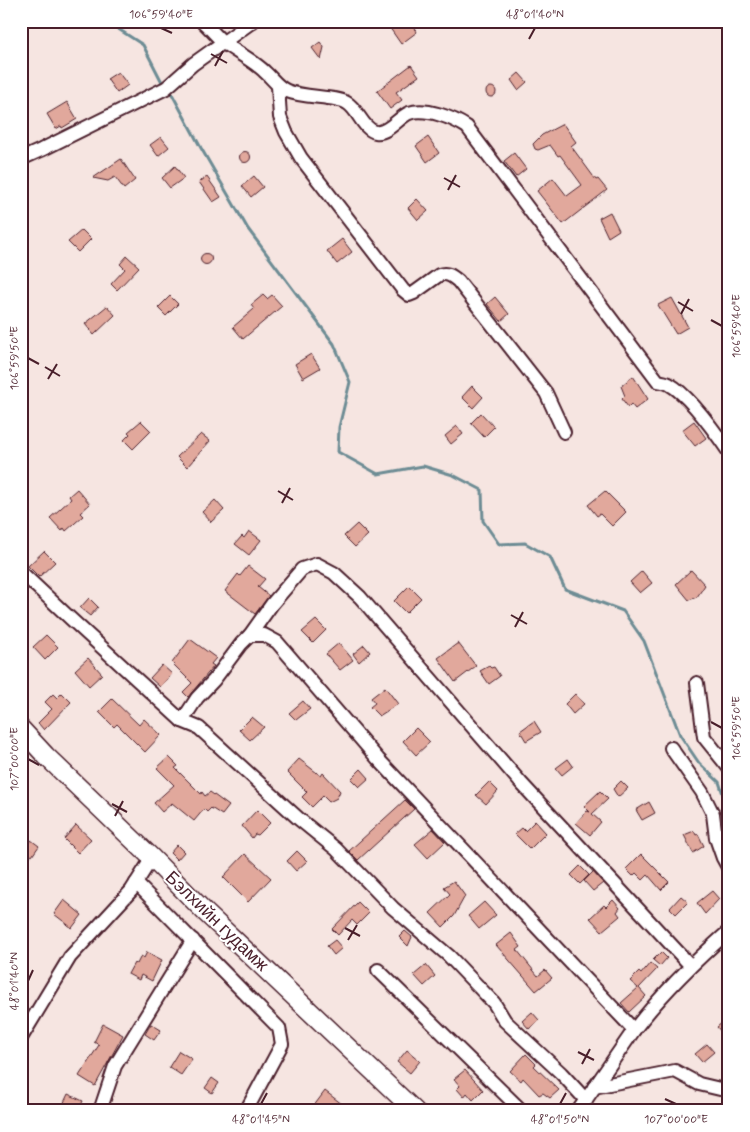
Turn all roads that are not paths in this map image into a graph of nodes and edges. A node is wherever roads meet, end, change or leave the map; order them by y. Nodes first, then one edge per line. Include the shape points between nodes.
1 (202, 21) edge
2 (253, 21) edge
3 (224, 43) junction
4 (278, 86) junction
5 (21, 159) edge
6 (564, 432) dead end
7 (729, 452) edge
8 (21, 572) edge
9 (250, 635) junction
10 (697, 683) dead end
11 (182, 721) junction
12 (21, 729) edge
13 (671, 748) dead end
14 (729, 768) edge
15 (152, 858) junction
16 (729, 869) edge
17 (136, 883) junction
18 (729, 931) edge
19 (193, 940) junction
20 (690, 965) junction
21 (378, 970) dead end
22 (634, 1030) junction
23 (21, 1038) edge
24 (729, 1086) edge
25 (594, 1087) junction
26 (586, 1100) junction
27 (100, 1111) edge
28 (246, 1111) edge
29 (415, 1111) edge
30 (522, 1111) edge
31 (578, 1111) edge

1 - 3 street
2 - 3 street
3 - 4 street via 264,71
3 - 5 street via 166,88
4 - 6 street via 280,117 301,158 402,290 409,295 443,274 458,281 546,393
4 - 7 street via 305,96 345,101 375,132 382,132 409,113 422,112 444,116 467,127 658,381 668,383 683,396 717,433
8 - 11 street
9 - 11 street
9 - 20 street via 302,569 317,564 334,573 360,597 521,784
9 - 22 street via 264,635 277,642 378,758
10 - 14 street via 704,737
11 - 26 street via 199,728 336,849 393,908 449,956 494,1003 505,1021
12 - 15 main road, Бэлхийн гудамж
13 - 16 street via 702,792 713,814 716,838
15 - 17 street
15 - 29 main road, Бэлхийн гудамж
17 - 19 street
17 - 23 street via 70,957
18 - 20 street
19 - 27 street via 115,1066
19 - 28 street via 280,1028 282,1044
20 - 22 street
21 - 30 street
22 - 25 street
24 - 25 street via 720,1089 699,1084 675,1071
25 - 26 street
26 - 31 street

